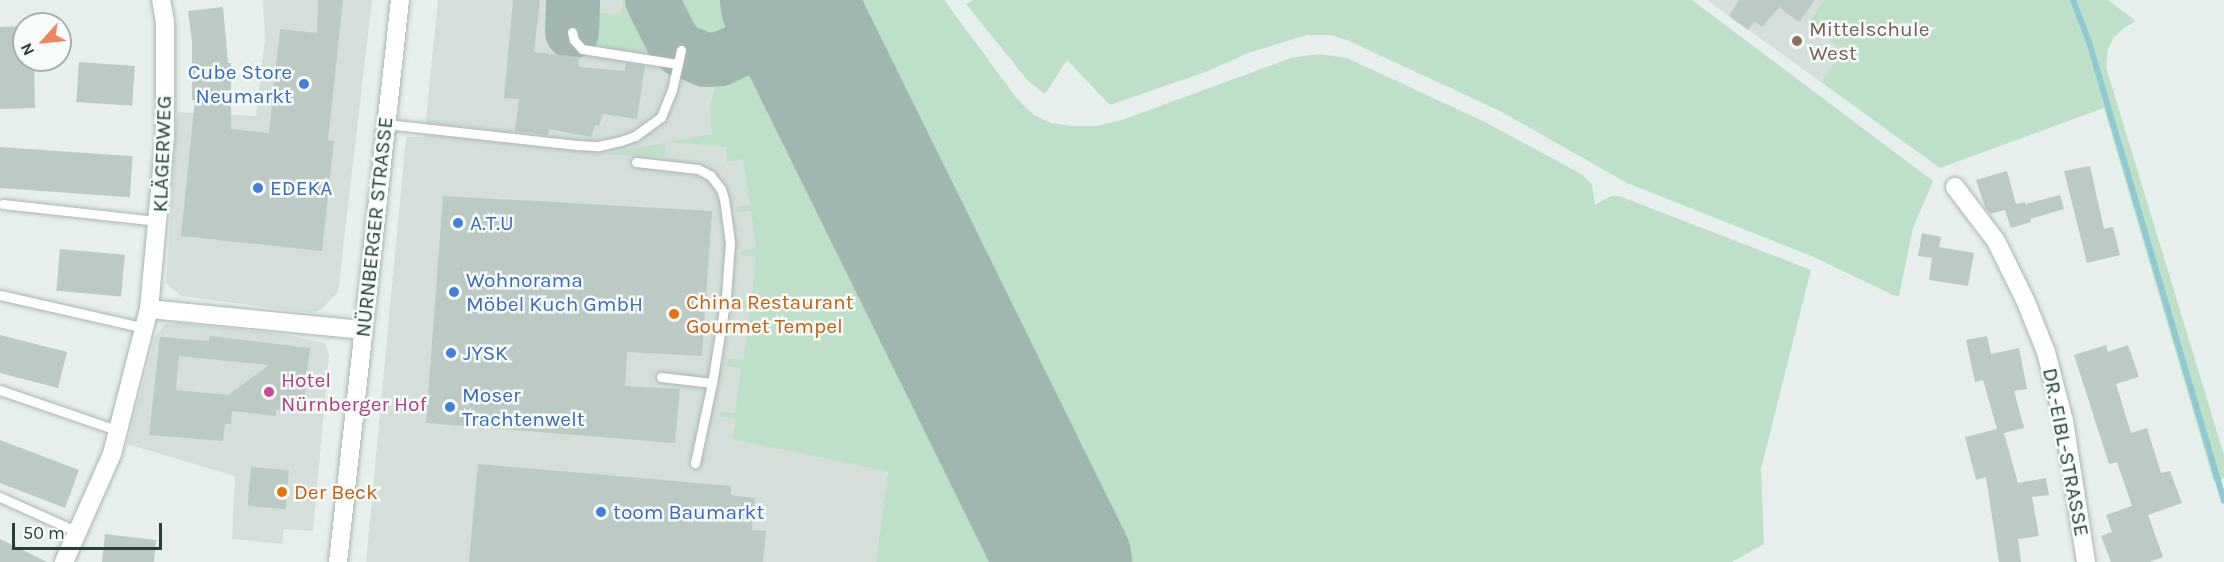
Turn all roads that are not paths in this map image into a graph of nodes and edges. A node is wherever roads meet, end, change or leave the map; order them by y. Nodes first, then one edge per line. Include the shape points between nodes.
1 (161, 0) edge
2 (400, 0) edge
3 (572, 32) dead end
4 (681, 50) dead end
5 (678, 63) junction
6 (386, 124) junction
7 (636, 162) dead end
8 (1955, 187) dead end
9 (3, 204) dead end
10 (159, 221) junction
11 (0, 295) edge
12 (150, 309) junction
13 (145, 328) junction
14 (363, 330) junction
15 (661, 377) dead end
16 (712, 384) junction
17 (0, 390) edge
18 (119, 431) junction
19 (695, 463) dead end
20 (0, 497) edge
21 (78, 532) junction
22 (64, 562) edge
23 (338, 562) edge
24 (2086, 562) edge

1 - 10 street, KLÄGERWEG via 165,22 165,136
2 - 6 street, NÜRNBERGER STRASSE
3 - 5 lane via 582,49
4 - 5 lane
5 - 6 lane via 668,106 661,117 643,132 599,146
6 - 14 street, NÜRNBERGER STRASSE
7 - 16 lane via 698,169 710,175 721,189 729,242 726,297
8 - 24 street, DR.-EIBL-STRASSE via 1996,241 2041,336 2061,407
9 - 10 lane
10 - 12 street, KLÄGERWEG
11 - 13 lane
12 - 13 street, KLÄGERWEG
12 - 14 street
13 - 18 street, KLÄGERWEG
14 - 23 street, NÜRNBERGER STRASSE
15 - 16 lane
16 - 19 lane
17 - 18 lane
18 - 21 street, KLÄGERWEG
20 - 21 lane
21 - 22 street, KLÄGERWEG

